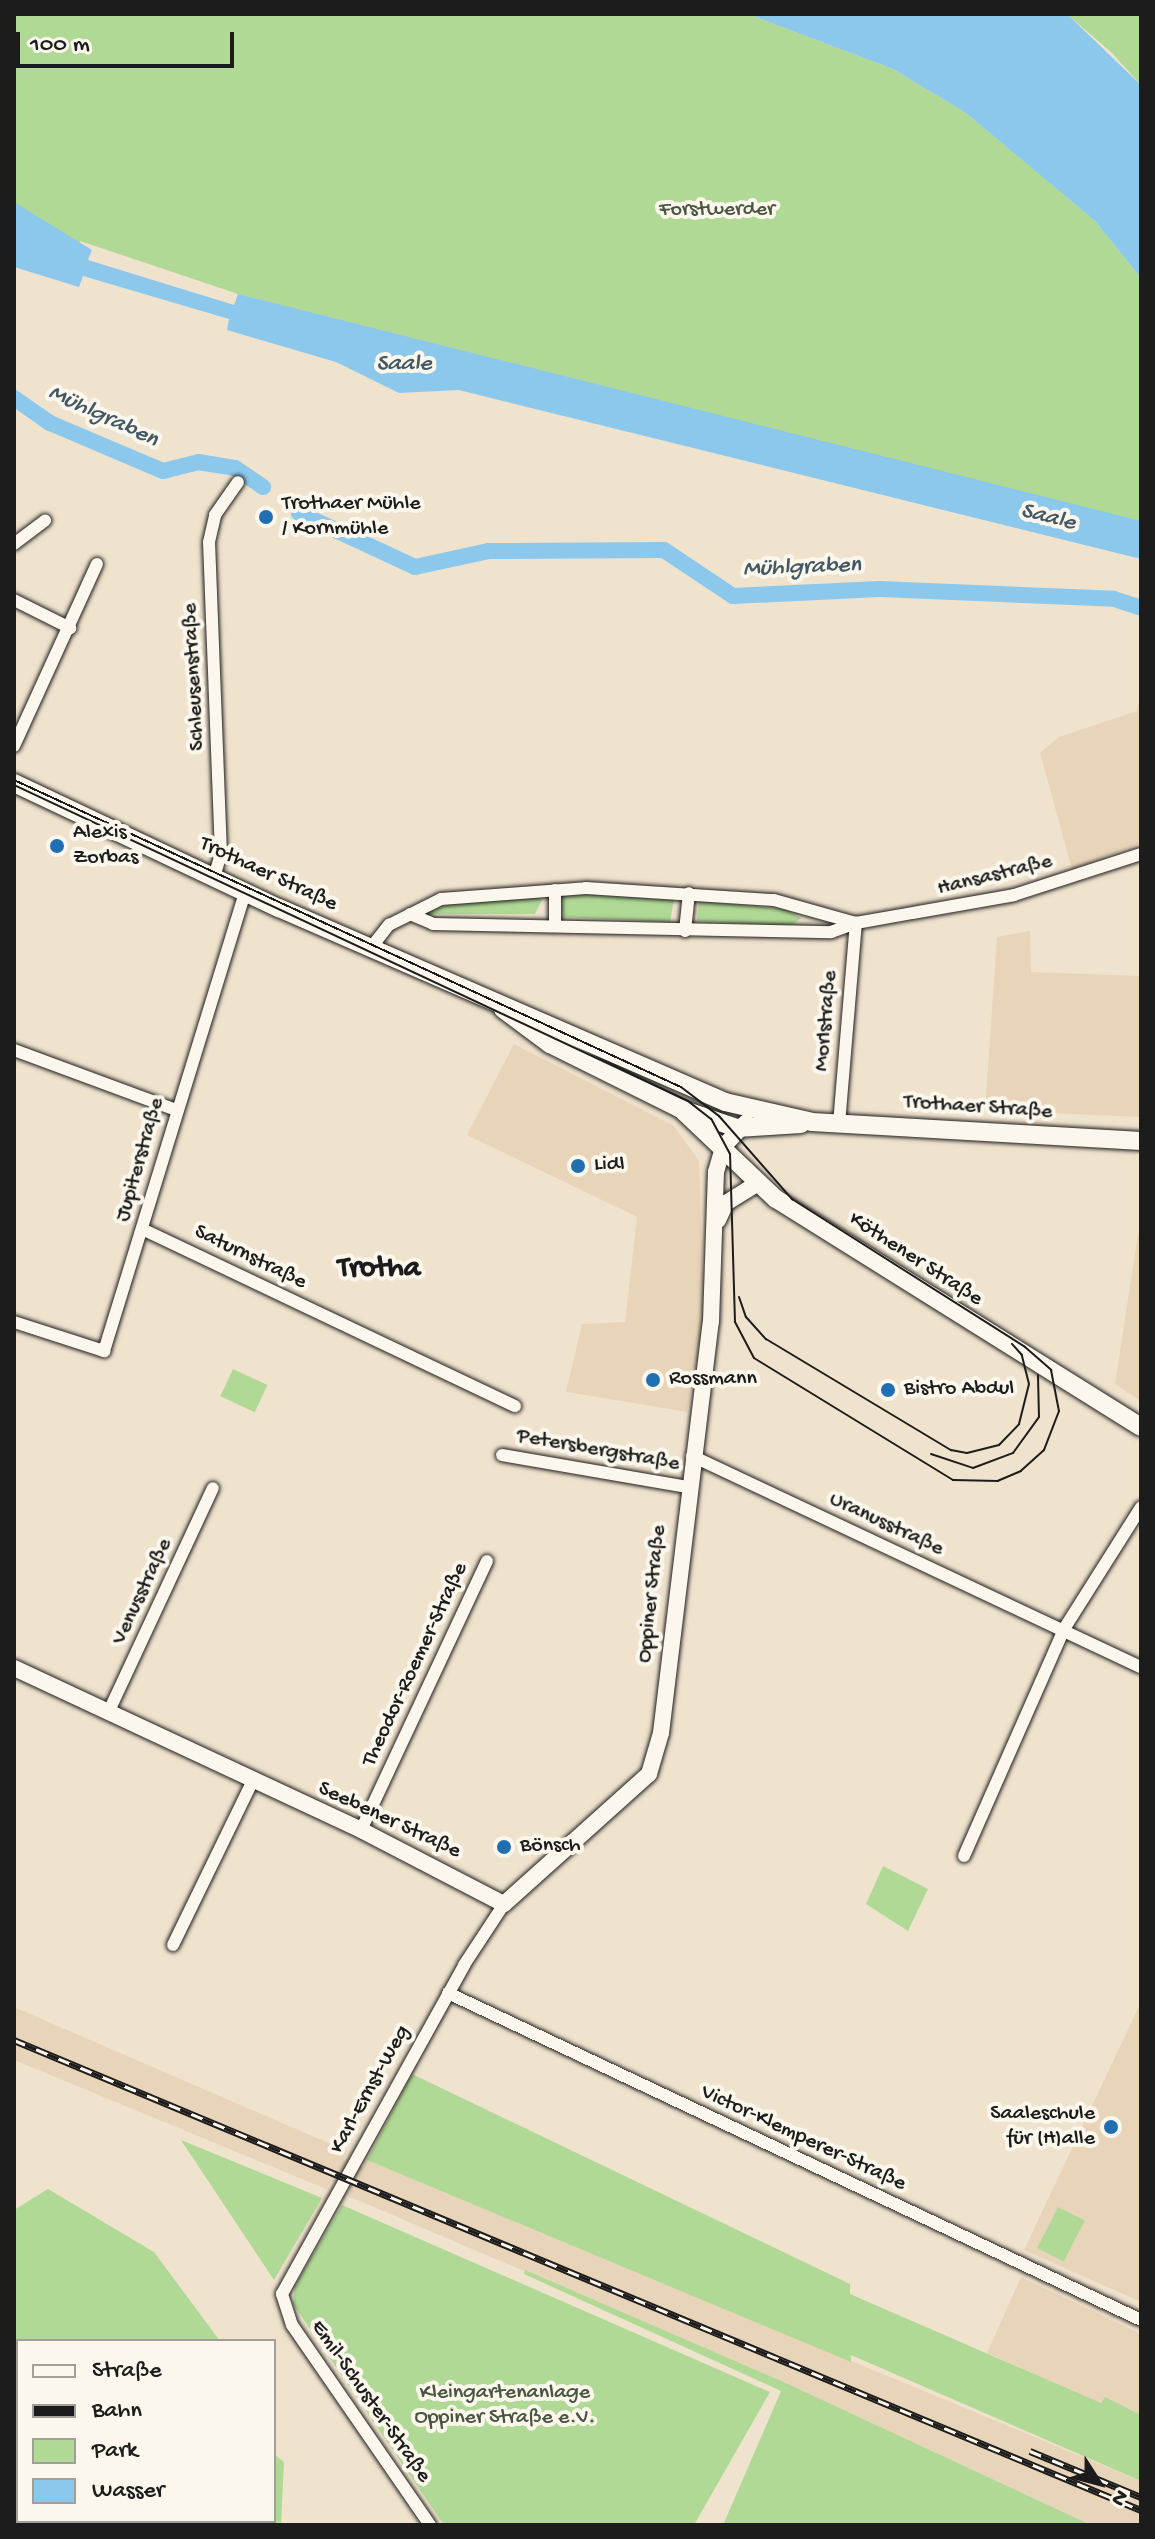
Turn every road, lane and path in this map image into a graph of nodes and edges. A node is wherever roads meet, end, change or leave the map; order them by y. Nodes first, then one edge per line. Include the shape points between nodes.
1 (238, 482) dead end
2 (45, 521) dead end
3 (14, 544) edge
4 (97, 564) dead end
5 (14, 600) edge
6 (70, 628) junction
7 (14, 746) edge
8 (14, 783) edge
9 (1141, 854) edge
10 (214, 877) junction
11 (555, 890) junction
12 (245, 892) junction
13 (689, 893) junction
14 (810, 909) junction
15 (410, 914) junction
16 (856, 923) junction
17 (555, 925) junction
18 (685, 931) junction
19 (807, 932) junction
20 (370, 949) junction
21 (503, 1009) junction
22 (14, 1050) edge
23 (681, 1109) junction
24 (176, 1110) junction
25 (770, 1113) junction
26 (812, 1122) junction
27 (839, 1124) junction
28 (737, 1128) junction
29 (1141, 1141) edge
30 (723, 1147) junction
31 (758, 1183) junction
32 (715, 1225) junction
33 (142, 1229) junction
34 (14, 1322) edge
35 (515, 1406) dead end
36 (1141, 1427) edge
37 (502, 1455) dead end
38 (692, 1456) junction
39 (687, 1487) junction
40 (213, 1488) dead end
41 (1141, 1507) edge
42 (487, 1561) dead end
43 (1064, 1629) junction
44 (1141, 1667) edge
45 (14, 1668) edge
46 (108, 1713) junction
47 (252, 1782) junction
48 (361, 1830) junction
49 (964, 1856) dead end
50 (504, 1904) junction
51 (173, 1945) dead end
52 (448, 1993) junction
53 (282, 2300) joint
54 (1141, 2320) edge
55 (430, 2525) edge

1 - 10 street, Schleusenstraße via 215,515 209,542 221,854
2 - 3 street
4 - 6 street
5 - 6 street
6 - 7 street
8 - 10 main road, Trothaer Straße
9 - 16 street, Hansastraße via 1014,895
10 - 12 main road, Trothaer Straße
11 - 13 street
11 - 15 street via 441,899
11 - 17 street
12 - 20 main road, Trothaer Straße
12 - 24 street, Jupiterstraße
13 - 14 street via 774,900
13 - 18 street
14 - 16 street
14 - 19 street
15 - 17 street, Hansastraße via 433,924
15 - 20 street via 389,925
16 - 19 street, Hansastraße via 831,932
16 - 27 street, Morlstraße
17 - 18 street, Hansastraße
18 - 19 street, Hansastraße
20 - 21 main road, Trothaer Straße
21 - 23 main road, Trothaer Straße via 550,1044
21 - 25 main road, Trothaer Straße via 522,1012 706,1096
22 - 24 street
23 - 28 main road, Trothaer Straße
23 - 30 main road, Köthener Straße
24 - 33 street, Jupiterstraße
25 - 26 main road, Trothaer Straße
25 - 28 street, Oppiner Straße
26 - 27 main road, Trothaer Straße
26 - 28 main road, Trothaer Straße
27 - 29 main road, Trothaer Straße
28 - 30 street, Oppiner Straße
30 - 31 main road, Köthener Straße
30 - 32 street, Oppiner Straße via 716,1172
31 - 32 street via 726,1203
31 - 36 main road, Köthener Straße via 1011,1350
32 - 38 street, Oppiner Straße via 711,1322
33 - 34 street, Jupiterstraße via 104,1351
33 - 35 street, Saturnstraße
37 - 39 street, Petersbergstraße
38 - 39 street, Oppiner Straße
38 - 43 street, Uranusstraße
39 - 50 street, Oppiner Straße via 661,1733 649,1774
40 - 46 street, Venusstraße
41 - 43 street
42 - 48 street, Theodor-Roemer-Straße
43 - 44 street, Uranusstraße
43 - 49 street
45 - 46 street, Seebener Straße
46 - 47 street, Seebener Straße
47 - 48 street, Seebener Straße
47 - 51 street
48 - 50 street, Seebener Straße
50 - 52 street, Karl-Ernst-Weg
52 - 53 street, Karl-Ernst-Weg via 288,2276
52 - 54 street, Victor-Klemperer-Straße
53 - 55 street, Emil-Schuster-Straße via 292,2325

